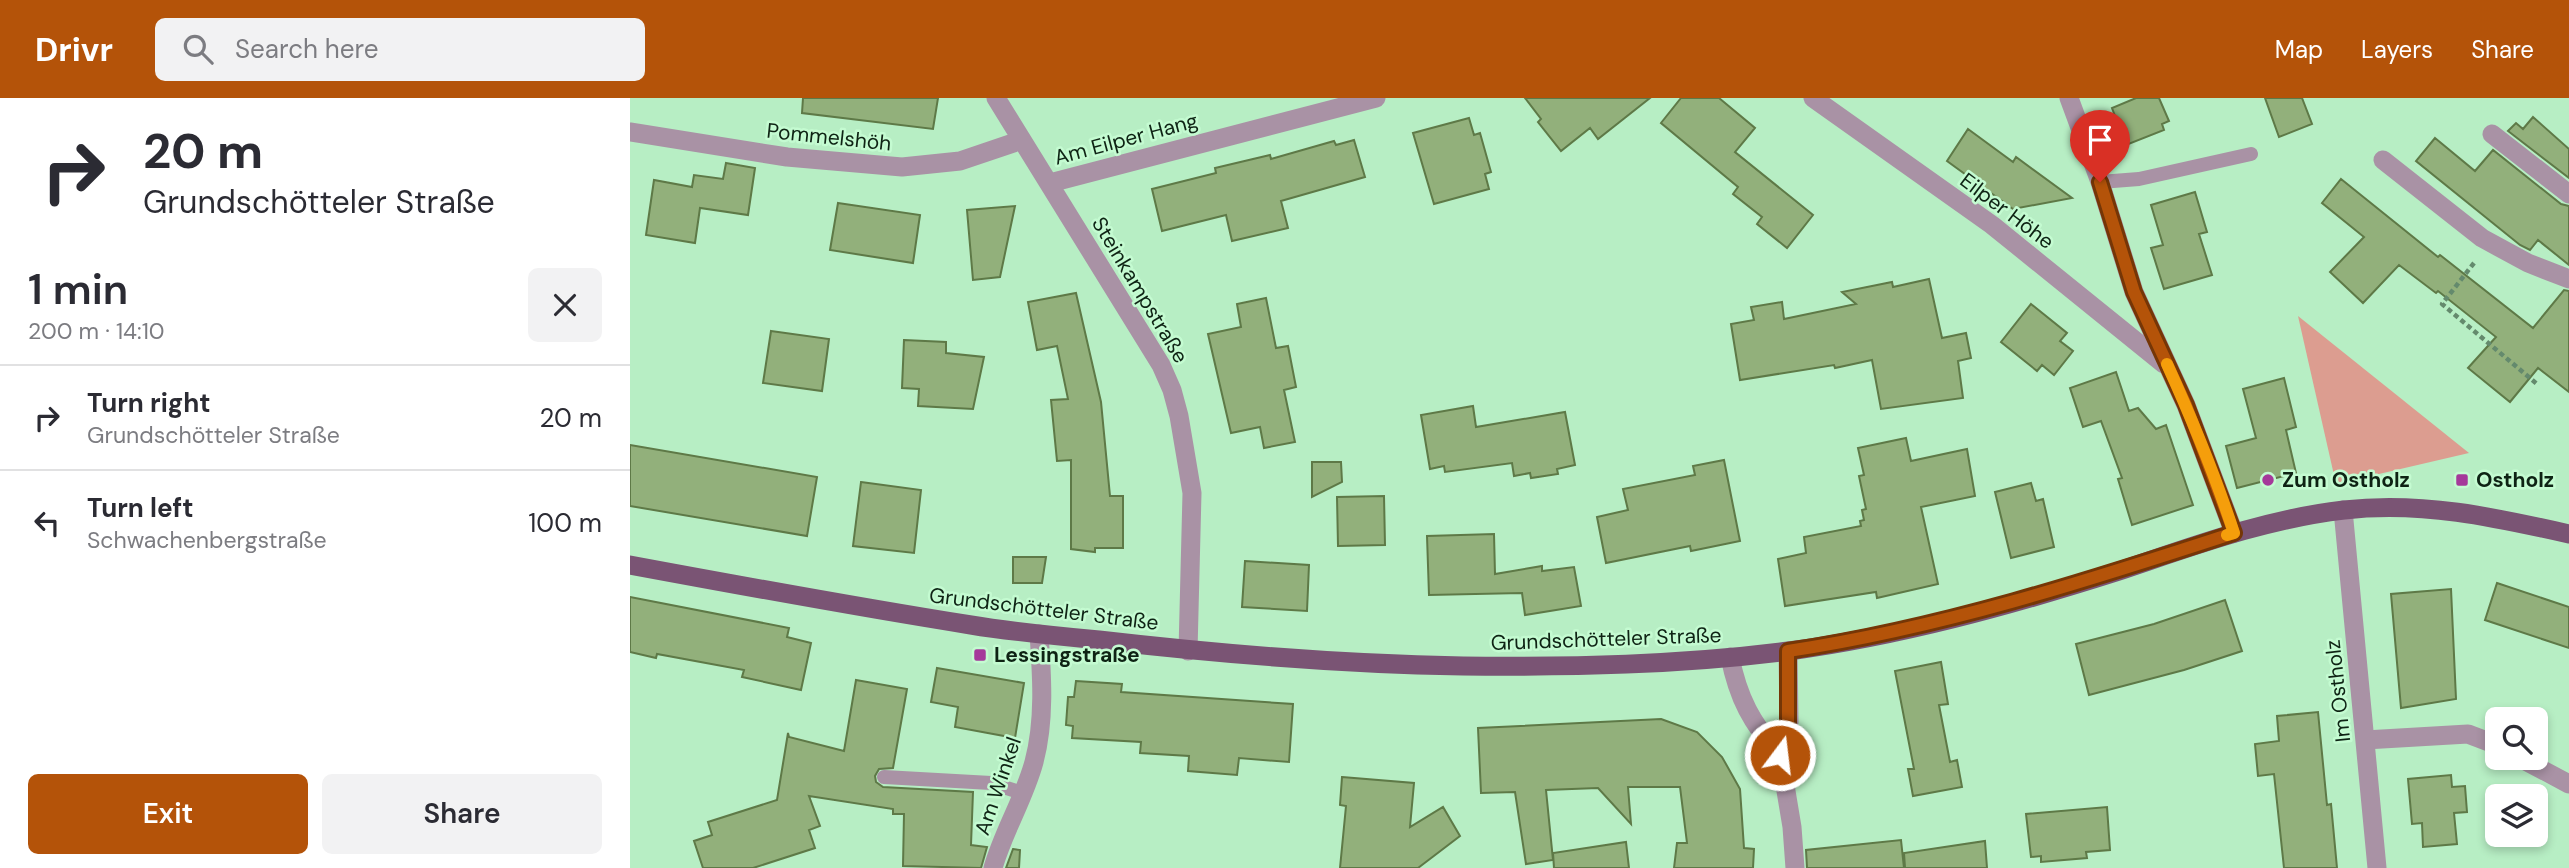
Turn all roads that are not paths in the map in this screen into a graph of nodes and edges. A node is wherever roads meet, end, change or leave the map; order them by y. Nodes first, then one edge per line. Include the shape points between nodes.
1 (996, 98) edge
2 (1376, 98) edge
3 (1813, 98) edge
4 (2069, 98) edge
5 (630, 132) edge
6 (2493, 134) dead end
7 (1021, 140) junction
8 (2251, 154) dead end
9 (2383, 160) dead end
10 (2100, 182) junction
11 (1050, 183) junction
12 (2569, 194) edge
13 (2569, 279) edge
14 (2168, 367) junction
15 (2343, 510) junction
16 (2234, 533) junction
17 (2569, 534) edge
18 (630, 565) edge
19 (1039, 634) junction
20 (1188, 651) junction
21 (1788, 651) junction
22 (1730, 657) junction
23 (2365, 740) junction
24 (2485, 741) edge
25 (1780, 755) junction
26 (2543, 770) edge
27 (884, 777) dead end
28 (2569, 784) edge
29 (1022, 793) junction
30 (993, 868) edge
31 (1795, 868) edge
32 (2377, 868) edge

1 - 7 street, Steinkampstraße
2 - 11 street, Am Eilper Hang
3 - 14 street, Eilper Höhe via 1992,225
4 - 10 street
5 - 7 street, Pommelshöh via 786,157 902,167 960,161
6 - 12 street
7 - 11 street, Steinkampstraße
8 - 10 lane via 2139,179
9 - 13 street via 2489,242
10 - 14 street via 2134,292
11 - 20 street, Steinkampstraße via 1172,390 1192,493
14 - 16 street
15 - 16 main road, Grundschötteler Straße
15 - 17 main road, Grundschötteler Straße via 2419,507 2490,516
15 - 23 street, Im Ostholz
16 - 21 main road, Grundschötteler Straße via 1937,623
18 - 19 main road, Grundschötteler Straße
19 - 20 main road, Grundschötteler Straße
19 - 29 street, Am Winkel via 1039,734 1034,764
20 - 22 main road, Grundschötteler Straße via 1388,665 1522,667
21 - 22 main road, Grundschötteler Straße
21 - 25 street via 1788,722
22 - 25 street via 1745,709
23 - 24 street via 2468,734
23 - 32 street, Im Ostholz
25 - 31 street
26 - 28 street
27 - 29 lane via 991,783
29 - 30 street, Am Winkel

